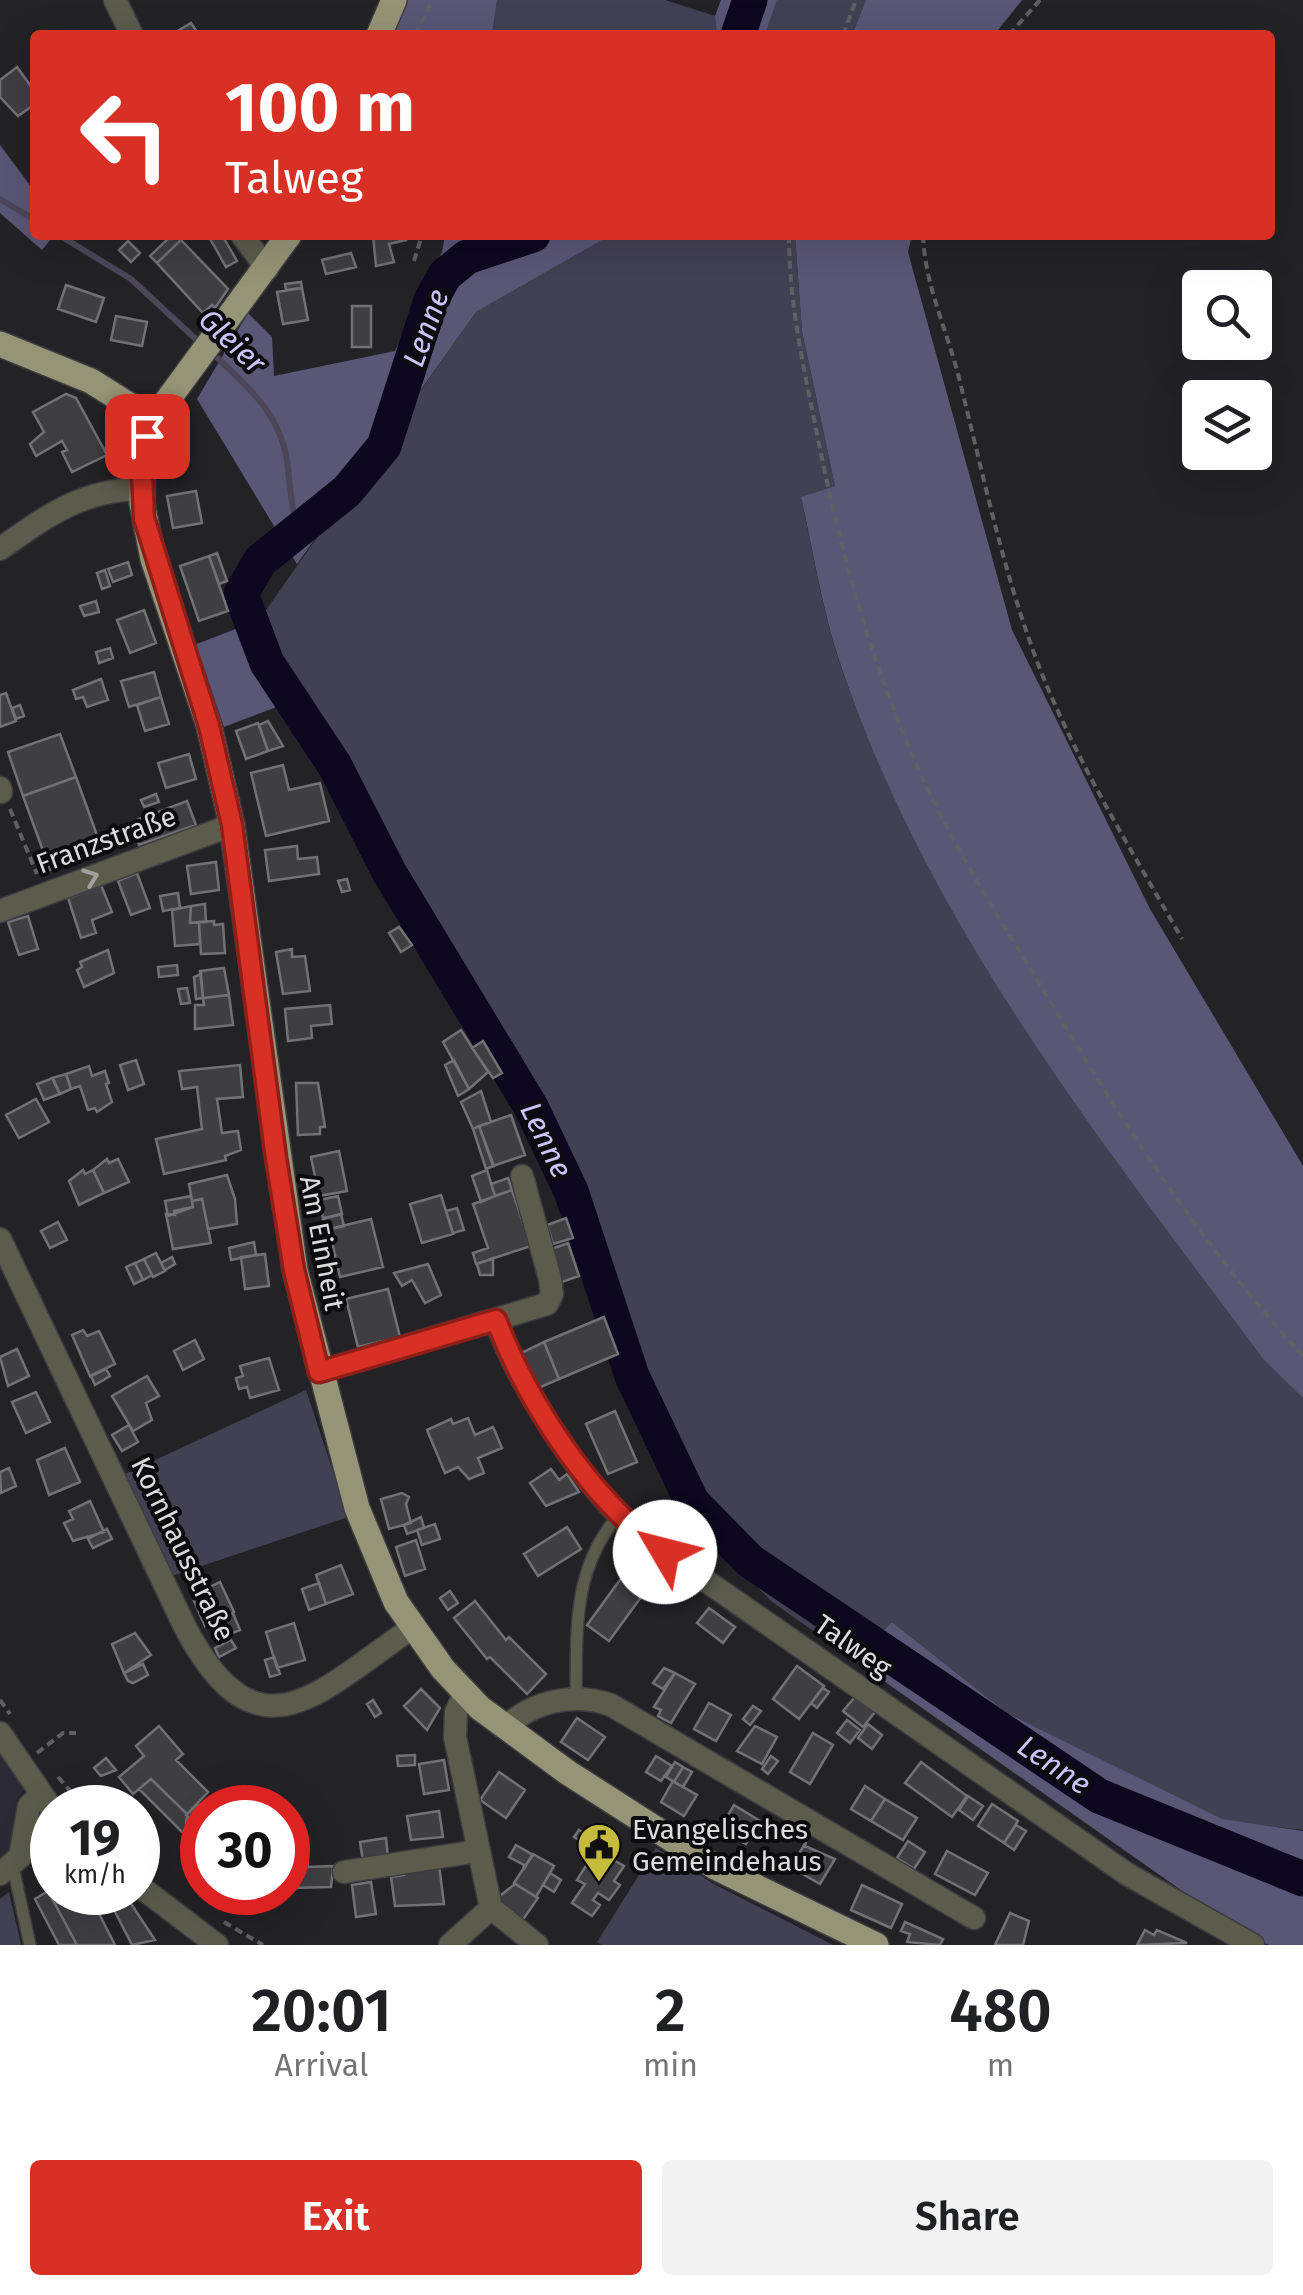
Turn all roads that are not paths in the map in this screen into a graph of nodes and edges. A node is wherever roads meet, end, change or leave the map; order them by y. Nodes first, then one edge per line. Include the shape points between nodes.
1 (116, 0) edge
2 (394, 0) edge
3 (130, 30) edge
4 (381, 30) edge
5 (246, 240) edge
6 (286, 240) edge
7 (267, 269) junction
8 (0, 344) edge
9 (153, 420) junction
10 (141, 490) junction
11 (0, 549) edge
12 (232, 825) junction
13 (0, 911) edge
14 (522, 1176) dead end
15 (0, 1239) edge
16 (496, 1320) junction
17 (319, 1372) junction
18 (618, 1515) junction
19 (412, 1628) junction
20 (465, 1694) junction
21 (576, 1701) junction
22 (506, 1728) junction
23 (0, 1733) edge
24 (35, 1785) edge
25 (30, 1806) edge
26 (478, 1851) junction
27 (6, 1871) edge
28 (344, 1872) dead end
29 (160, 1902) edge
30 (491, 1908) junction
31 (974, 1918) dead end
32 (30, 1945) edge
33 (217, 1945) edge
34 (450, 1945) edge
35 (537, 1945) edge
36 (876, 1945) edge
37 (1253, 1945) edge

1 - 3 street
2 - 4 main road
5 - 7 street
6 - 7 main road
7 - 9 main road
8 - 9 main road via 91,381
9 - 10 main road, Am Einheit
10 - 11 street via 115,489 71,502
10 - 12 main road, Am Einheit via 153,559 209,726
13 -> 12 street, Franzstraße
12 - 17 main road, Am Einheit via 276,1158
14 - 16 street via 552,1294 542,1307
15 - 19 street, Kornhausstraße via 185,1627 226,1689 259,1704 295,1702 340,1681
16 - 17 street
16 - 18 street, Talweg via 523,1385
17 - 19 main road, Am Einheit via 374,1558
18 - 21 lane via 580,1589
18 - 37 street, Talweg via 1126,1874
19 - 20 main road, Am Einheit
20 - 22 main road, Am Einheit
20 - 26 street via 456,1712 456,1737
21 - 22 street via 532,1706
21 - 31 street via 604,1702 642,1722
22 - 36 main road, Am Einheit via 716,1867
23 - 24 street
25 - 27 street via 25,1846
26 - 28 street
26 - 30 street
27 - 32 lane
29 - 33 street
30 - 34 street
30 - 35 street

